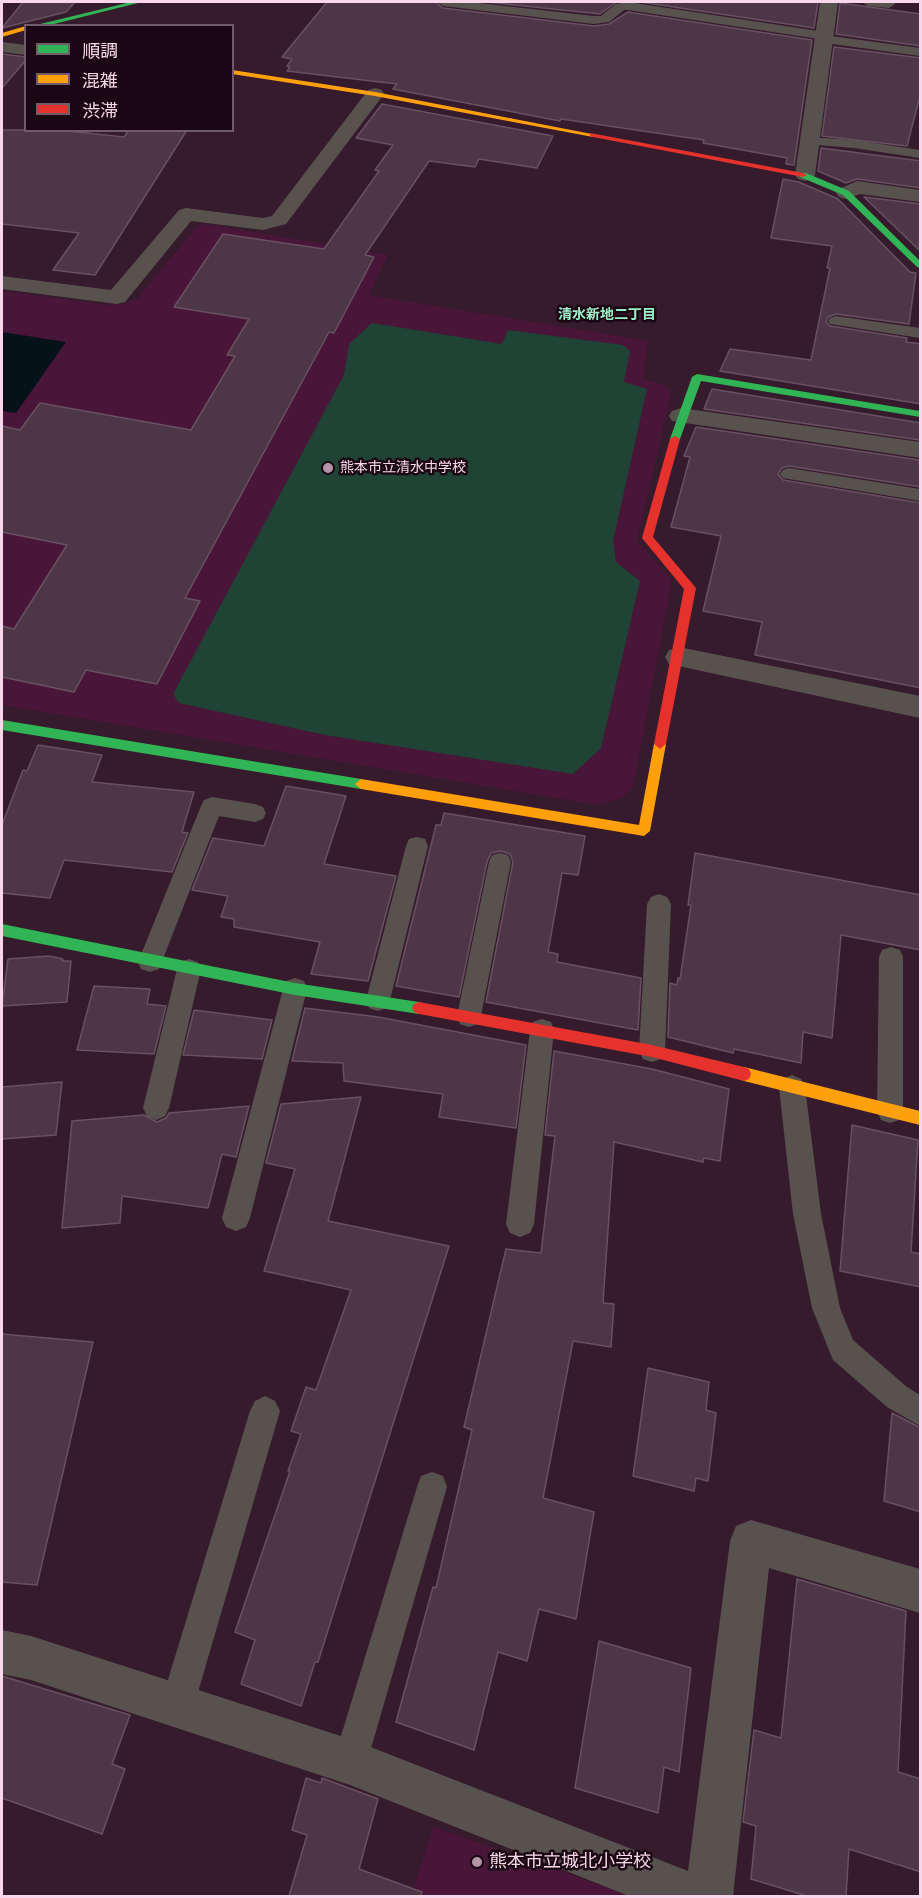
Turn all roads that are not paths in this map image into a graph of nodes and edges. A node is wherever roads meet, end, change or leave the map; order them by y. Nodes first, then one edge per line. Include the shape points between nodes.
1 (138, 2) edge
2 (443, 2) edge
3 (829, 2) edge
4 (868, 2) edge
5 (889, 4) dead end
6 (44, 24) edge
7 (24, 29) edge
8 (2, 35) edge
9 (825, 37) junction
10 (2, 47) edge
11 (24, 50) edge
12 (921, 52) edge
13 (234, 72) edge
14 (375, 94) junction
15 (809, 141) junction
16 (921, 154) edge
17 (805, 175) junction
18 (846, 193) junction
19 (921, 196) edge
20 (921, 265) edge
21 (2, 284) edge
22 (836, 321) dead end
23 (921, 333) edge
24 (921, 414) edge
25 (681, 416) junction
26 (921, 450) edge
27 (789, 474) dead end
28 (921, 495) edge
29 (679, 657) junction
30 (921, 707) edge
31 (2, 725) edge
32 (255, 813) dead end
33 (417, 846) dead end
34 (500, 862) dead end
35 (660, 904) dead end
36 (2, 930) edge
37 (891, 957) dead end
38 (150, 962) junction
39 (189, 969) junction
40 (295, 989) junction
41 (378, 1000) junction
42 (468, 1016) junction
43 (542, 1030) junction
44 (652, 1051) junction
45 (792, 1087) junction
46 (156, 1108) dead end
47 (890, 1111) junction
48 (921, 1118) edge
49 (236, 1218) dead end
50 (520, 1224) dead end
51 (265, 1411) dead end
52 (921, 1411) edge
53 (432, 1487) dead end
54 (921, 1591) edge
55 (2, 1652) edge
56 (177, 1706) junction
57 (350, 1762) junction
58 (689, 1896) edge
59 (709, 1896) edge

1 - 6 street
2 - 9 lane via 594,20 628,6
3 - 9 street
4 - 5 lane
7 - 8 street
9 - 12 lane
9 - 15 street
10 - 11 street
13 - 14 street
14 - 17 street
14 - 21 street via 279,220 262,224 186,214 117,297
15 - 16 lane
15 - 17 street
17 - 18 street
18 - 19 street via 857,187
18 - 20 street
22 - 23 lane
24 - 25 street via 697,377
25 - 26 street
25 - 29 street via 647,538 690,588
27 - 28 lane
29 - 30 street
29 - 31 street via 644,831
32 - 38 lane via 212,806
33 - 41 lane
34 - 42 lane
35 - 44 lane
36 - 38 street
37 - 47 lane
38 - 39 street
39 - 40 street
39 - 46 lane
40 - 41 street
40 - 49 lane
41 - 42 street
42 - 43 street
43 - 44 street
43 - 50 lane
44 - 45 street
45 - 47 street
45 - 52 lane via 807,1214 826,1308 843,1350 897,1398
47 - 48 street
51 - 56 lane
53 - 57 lane
54 - 59 street via 751,1540
55 - 56 street
56 - 57 street
57 - 58 street

